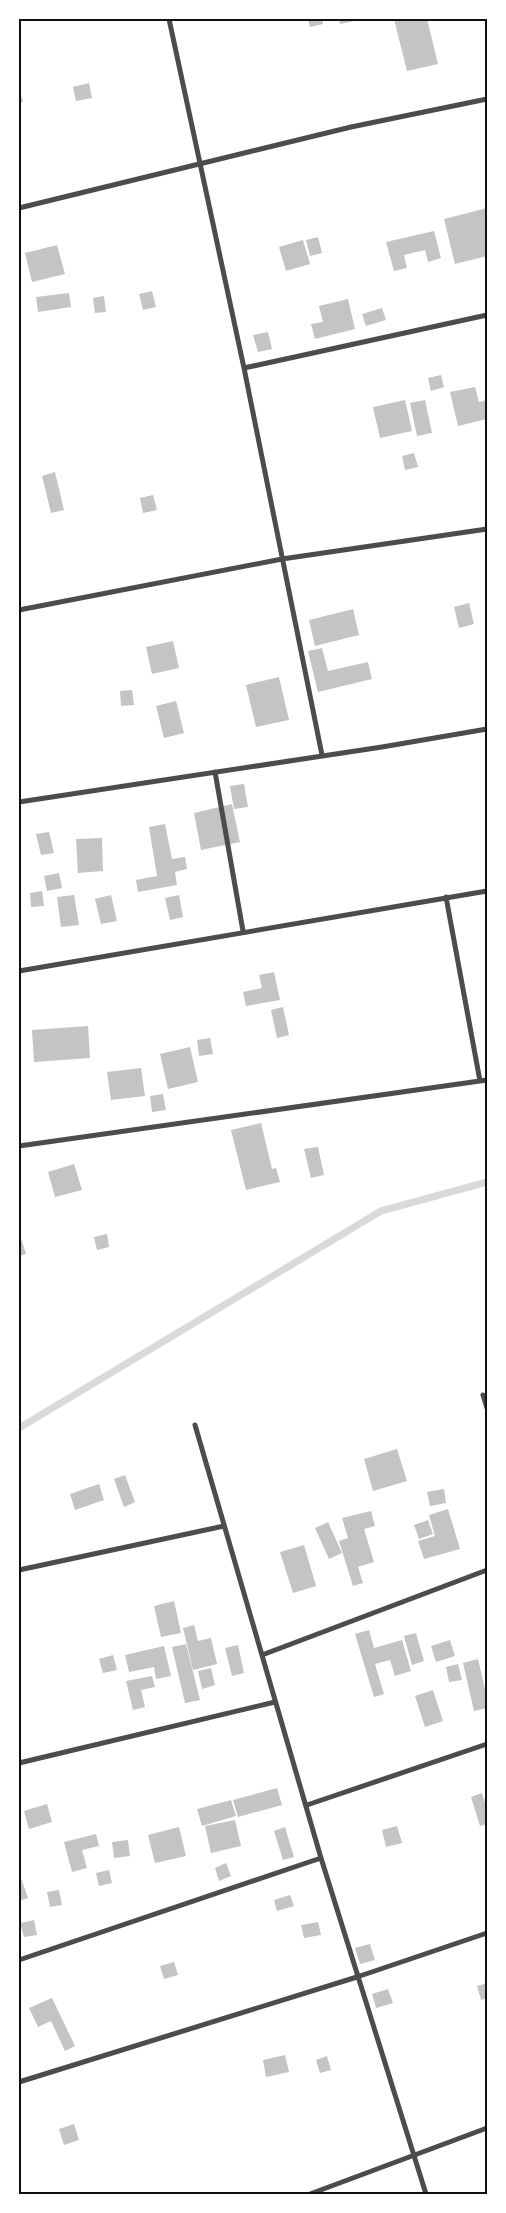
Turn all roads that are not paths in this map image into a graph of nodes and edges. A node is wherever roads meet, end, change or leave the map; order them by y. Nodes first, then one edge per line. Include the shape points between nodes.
1 (169, 19) edge
2 (487, 99) edge
3 (201, 164) junction
4 (19, 208) edge
5 (487, 315) edge
6 (244, 368) junction
7 (487, 529) edge
8 (282, 559) junction
9 (19, 610) edge
10 (487, 729) edge
11 (322, 755) junction
12 (215, 772) junction
13 (19, 802) edge
14 (487, 891) edge
15 (446, 897) junction
16 (243, 931) junction
17 (19, 971) edge
18 (487, 1080) edge
19 (480, 1081) junction
20 (19, 1146) edge
21 (483, 1395) dead end
22 (487, 1408) edge
23 (195, 1425) dead end
24 (224, 1526) junction
25 (19, 1570) edge
26 (487, 1570) edge
27 (262, 1655) junction
28 (275, 1702) junction
29 (487, 1744) edge
30 (19, 1763) edge
31 (307, 1805) junction
32 (321, 1858) junction
33 (487, 1933) edge
34 (19, 1960) edge
35 (357, 1976) junction
36 (19, 2082) edge
37 (487, 2128) edge
38 (414, 2155) junction
39 (310, 2194) edge
40 (426, 2194) edge

1 - 3 street
2 - 3 street via 351,127
3 - 4 street
3 - 6 street
5 - 6 street
6 - 8 street
7 - 8 street
8 - 9 street
8 - 11 street
10 - 11 street
11 - 12 street
12 - 13 street
12 - 16 street
14 - 15 street
15 - 16 street
15 - 19 street
16 - 17 street
18 - 19 street
19 - 20 street
21 - 22 street
23 - 24 street
24 - 25 street
24 - 27 street
26 - 27 street
27 - 28 street
28 - 30 street
28 - 31 street
29 - 31 street
31 - 32 street
32 - 34 street
32 - 35 street
33 - 35 street
35 - 36 street
35 - 38 street
37 - 38 street
38 - 39 street
38 - 40 street

